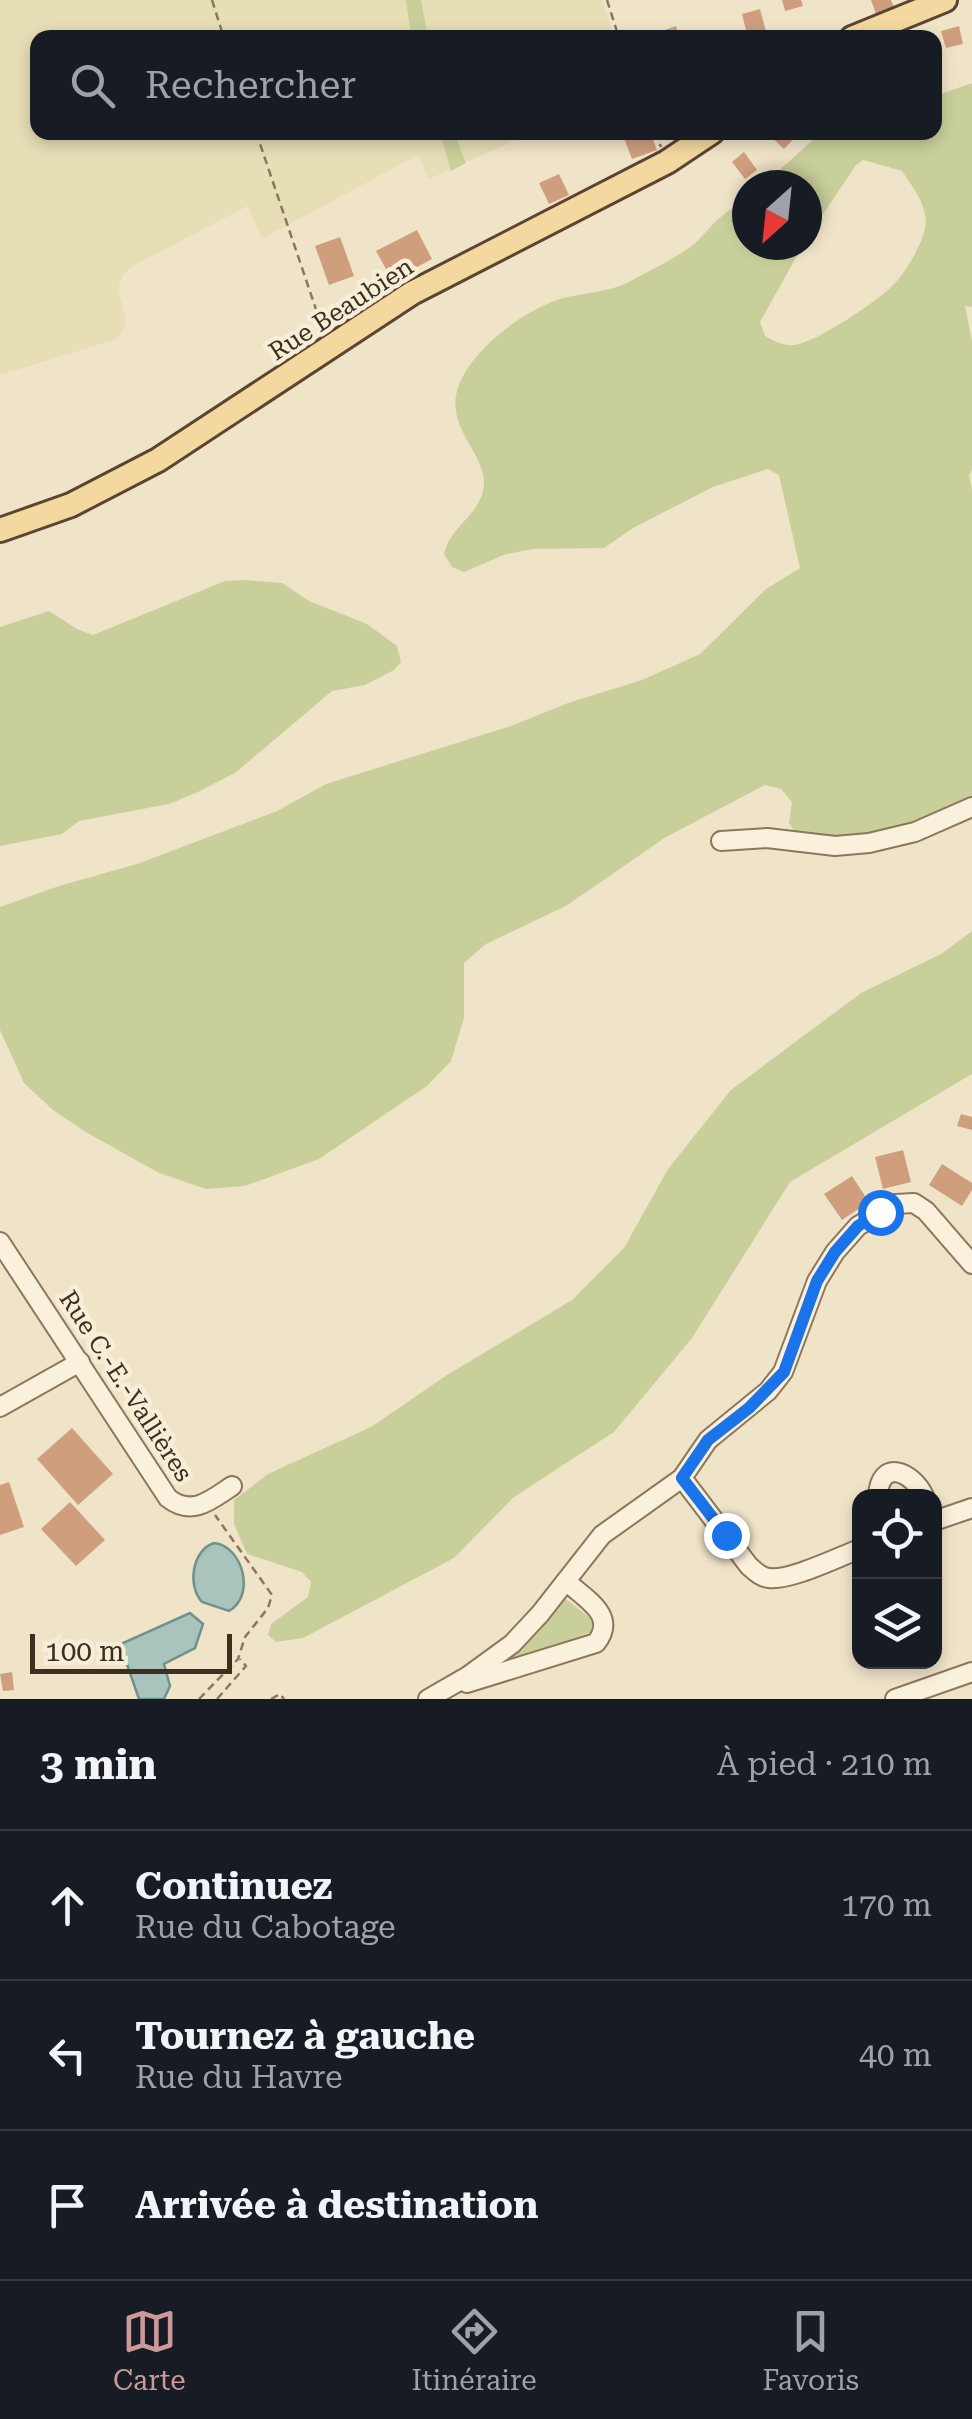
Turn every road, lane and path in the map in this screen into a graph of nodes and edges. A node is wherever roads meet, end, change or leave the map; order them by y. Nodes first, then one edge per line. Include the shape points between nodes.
1 (212, 0) edge
2 (606, 0) edge
3 (945, 0) edge
4 (221, 30) edge
5 (616, 30) edge
6 (872, 30) edge
7 (259, 140) edge
8 (700, 140) edge
9 (332, 346) junction
10 (0, 530) edge
11 (972, 808) edge
12 (721, 841) dead end
13 (0, 1242) edge
14 (972, 1264) edge
15 (80, 1362) junction
16 (0, 1407) edge
17 (682, 1478) junction
18 (232, 1486) dead end
19 (879, 1489) edge
20 (919, 1489) edge
21 (208, 1502) junction
22 (972, 1508) edge
23 (942, 1519) edge
24 (852, 1552) edge
25 (566, 1582) junction
26 (238, 1658) junction
27 (972, 1672) edge
28 (448, 1688) junction
29 (200, 1699) edge
30 (217, 1699) edge
31 (271, 1699) edge
32 (284, 1699) edge
33 (428, 1699) edge
34 (895, 1699) edge

1 - 4 path
2 - 5 path
3 - 6 main road
7 - 9 path
8 - 9 main road, Rue Beaubien via 412,293
9 - 10 main road, Rue Beaubien via 158,460
11 - 12 street via 870,843
13 - 15 street, Rue C.-E.-Vallières
14 - 17 street via 914,1203 895,1204 858,1226 817,1281 784,1372 708,1440
15 - 16 street
15 - 21 street, Rue C.-E.-Vallières via 168,1498 188,1508
17 - 24 street via 762,1577 775,1579
17 - 25 street via 602,1535
18 - 21 street, Rue C.-E.-Vallières
19 - 20 street via 887,1474 899,1472
21 - 26 path via 272,1595
22 - 23 street
25 - 28 street via 512,1644
25 - 28 street via 604,1616 596,1642
26 - 29 path
26 - 30 path via 246,1666
27 - 34 street
28 - 33 street
31 - 32 path

